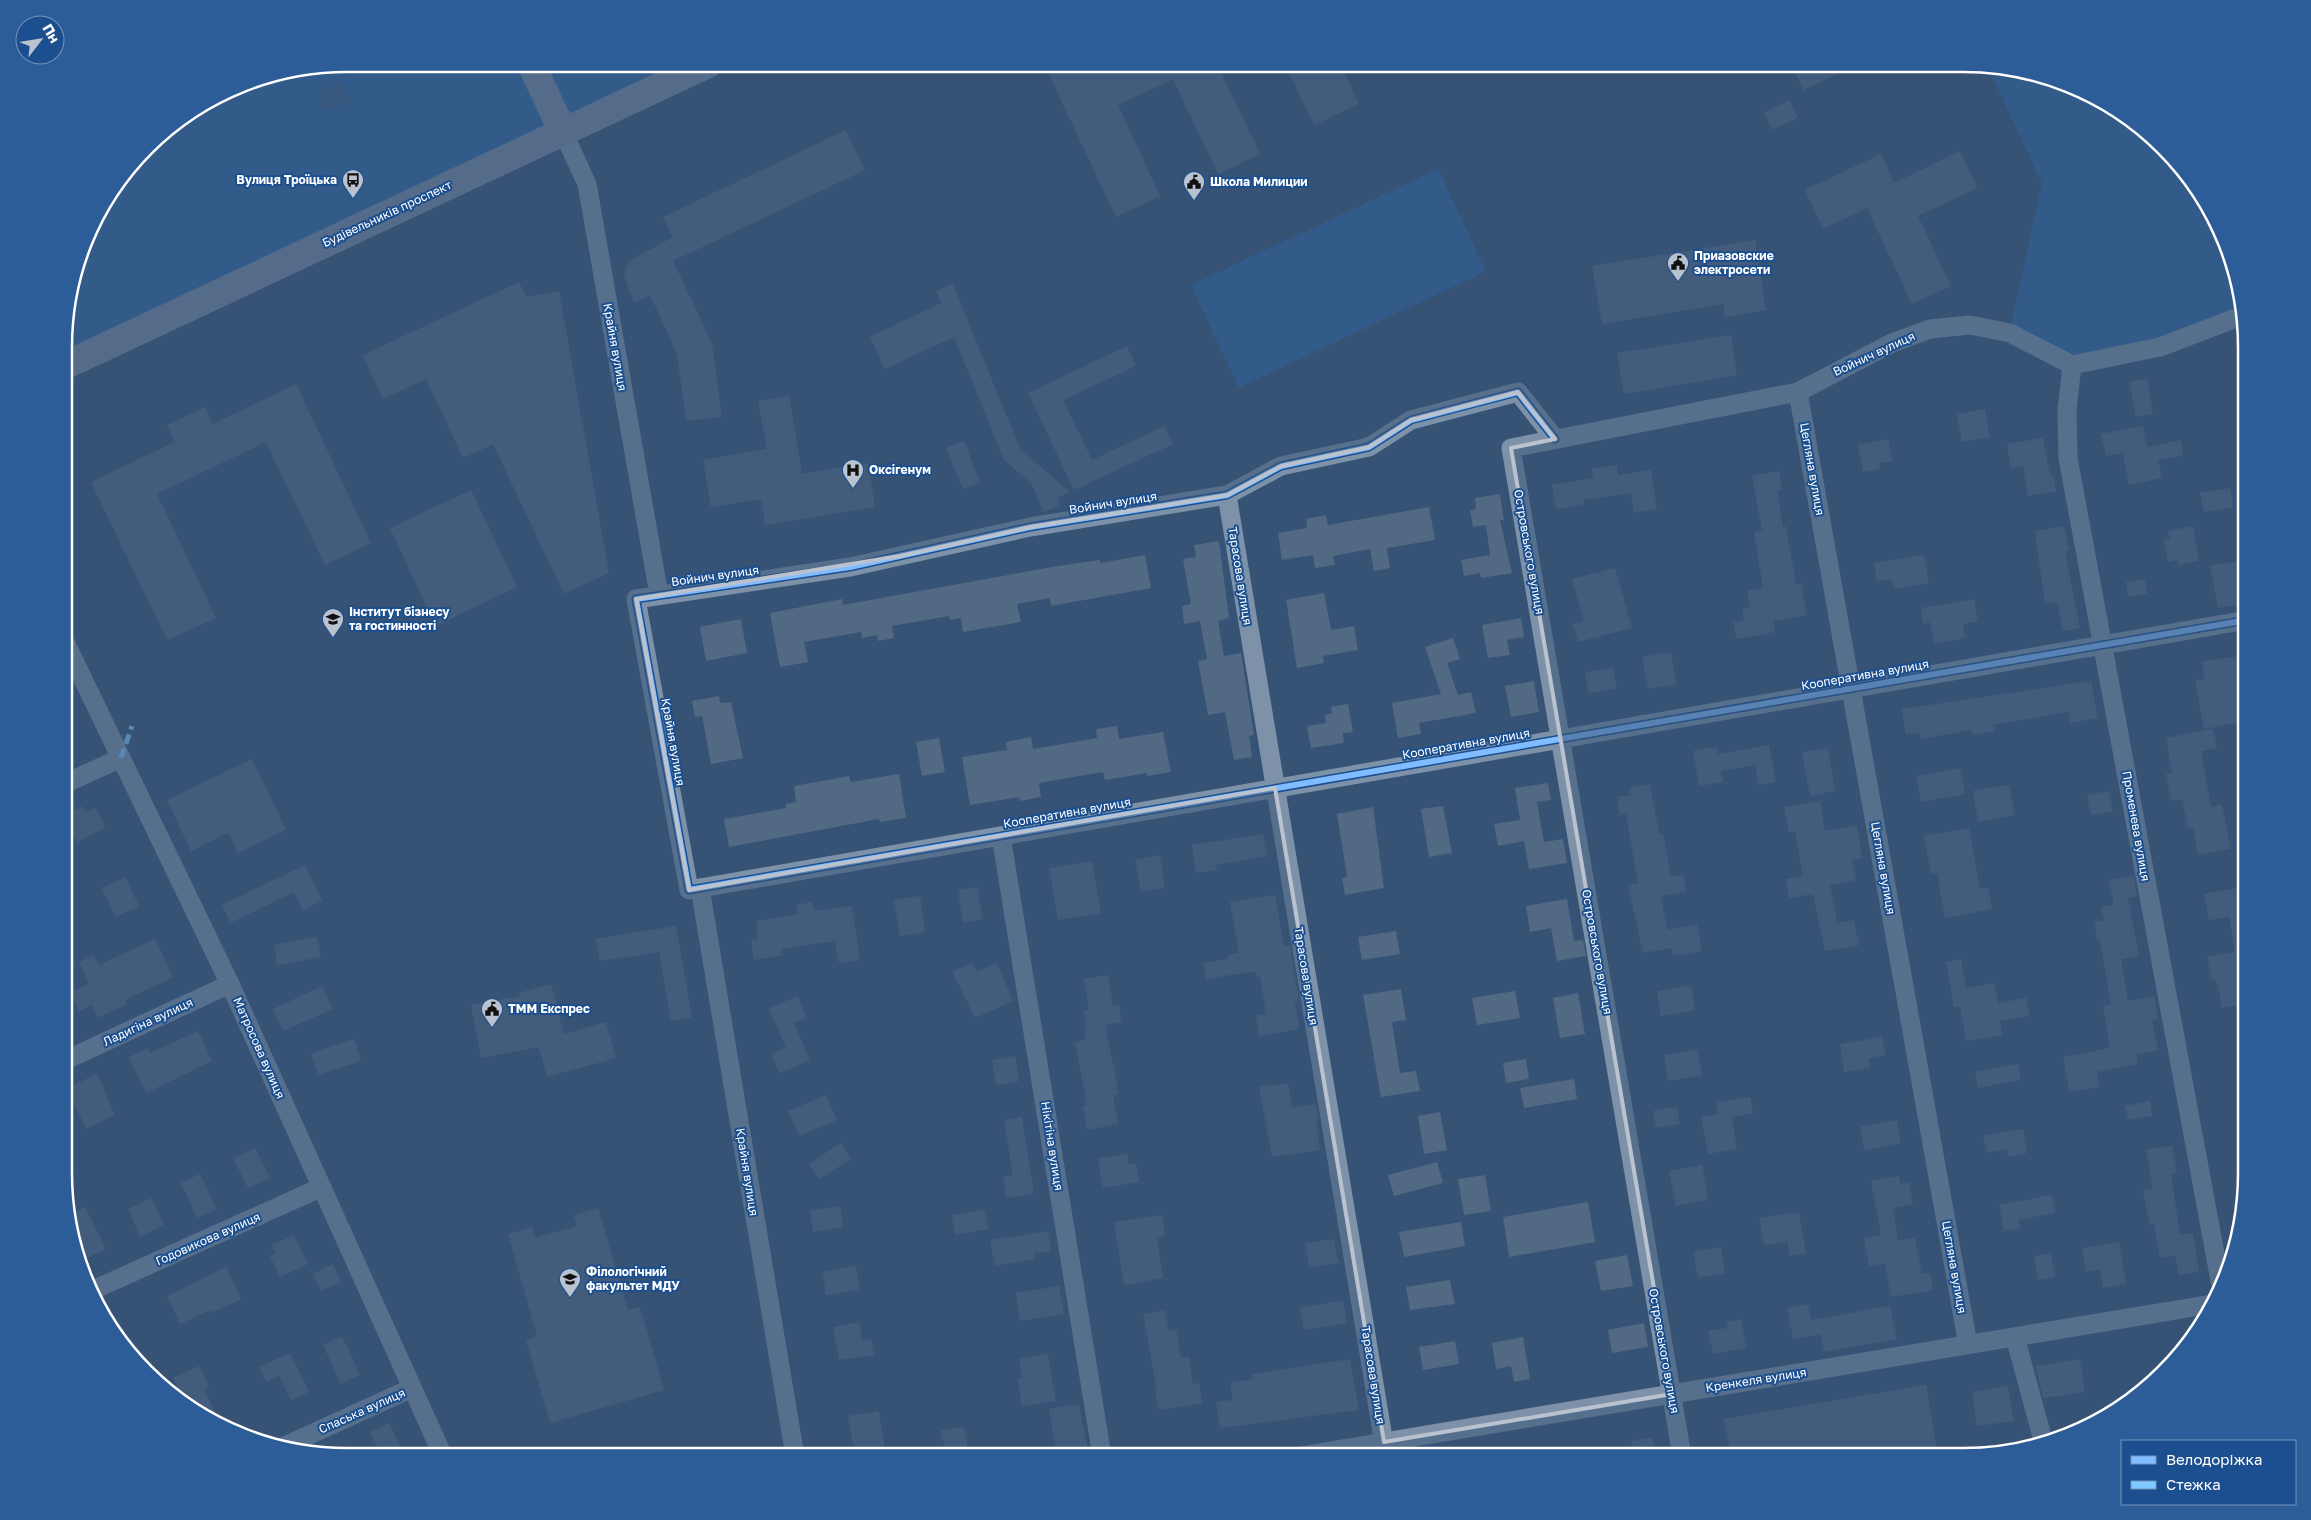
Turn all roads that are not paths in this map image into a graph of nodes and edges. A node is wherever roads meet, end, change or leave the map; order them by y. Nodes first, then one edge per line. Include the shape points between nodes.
1 (535, 72) edge
2 (691, 72) edge
3 (563, 132) junction
4 (2237, 318) edge
5 (72, 363) edge
6 (2072, 365) junction
7 (1798, 392) junction
8 (1555, 439) junction
9 (1511, 448) joint
10 (1227, 495) junction
11 (659, 595) junction
12 (636, 599) joint
13 (2238, 622) edge
14 (2102, 645) junction
15 (72, 656) edge
16 (1851, 688) junction
17 (1561, 739) junction
18 (121, 758) junction
19 (72, 780) edge
20 (1275, 788) junction
21 (1001, 836) junction
22 (694, 889) junction
23 (230, 984) junction
24 (72, 1057) edge
25 (322, 1187) junction
26 (2219, 1275) edge
27 (98, 1288) edge
28 (2204, 1305) edge
29 (2015, 1337) junction
30 (1968, 1345) junction
31 (412, 1388) junction
32 (1672, 1394) junction
33 (2042, 1436) edge
34 (294, 1442) edge
35 (439, 1448) edge
36 (794, 1448) edge
37 (1101, 1448) edge
38 (1385, 1448) edge
39 (1390, 1448) edge
40 (1681, 1448) edge

1 - 3 main road
2 - 3 main road, Будівельників проспект
3 - 5 main road, Будівельників проспект
3 - 11 street, Крайня вулиця via 587,184
4 - 6 street via 2160,347
6 - 7 street, Войнич вулиця via 2010,332 1970,325 1930,329 1892,343
6 - 14 street, Променева вулиця via 2067,410 2068,458
7 - 8 street, Войнич вулиця
7 - 16 street, Цегляна вулиця
8 - 9 street, Войнич вулиця
8 - 10 street, Войнич вулиця via 1518,392 1411,420 1368,447 1281,466
9 - 17 street, Островського вулиця
10 - 11 street, Войнич вулиця via 1030,527 850,567
10 - 20 street, Тарасова вулиця
11 - 12 street, Войнич вулиця
12 - 22 street, Крайня вулиця
13 - 14 street, Кооперативна вулиця
14 - 16 street, Кооперативна вулиця
14 - 26 street, Променева вулиця
15 - 18 street, Матросова вулиця
16 - 17 street, Кооперативна вулиця
16 - 30 street, Цегляна вулиця
17 - 20 street, Кооперативна вулиця
17 - 32 street, Островського вулиця
18 - 19 street
18 - 23 street, Матросова вулиця
20 - 21 street, Кооперативна вулиця
20 - 38 street, Тарасова вулиця
21 - 22 street, Кооперативна вулиця
21 - 37 street, Нікітіна вулиця
22 - 36 street, Крайня вулиця
23 - 24 street, Ладигіна вулиця
23 - 25 street, Матросова вулиця
25 - 27 street, Годовикова вулиця
25 - 31 street, Матросова вулиця
28 - 29 street, Кренкеля вулиця
29 - 30 street, Кренкеля вулиця
29 - 33 street
30 - 32 street, Кренкеля вулиця
31 - 34 street, Спаська вулиця
31 - 35 street, Матросова вулиця
32 - 39 street, Кренкеля вулиця
32 - 40 street, Островського вулиця

